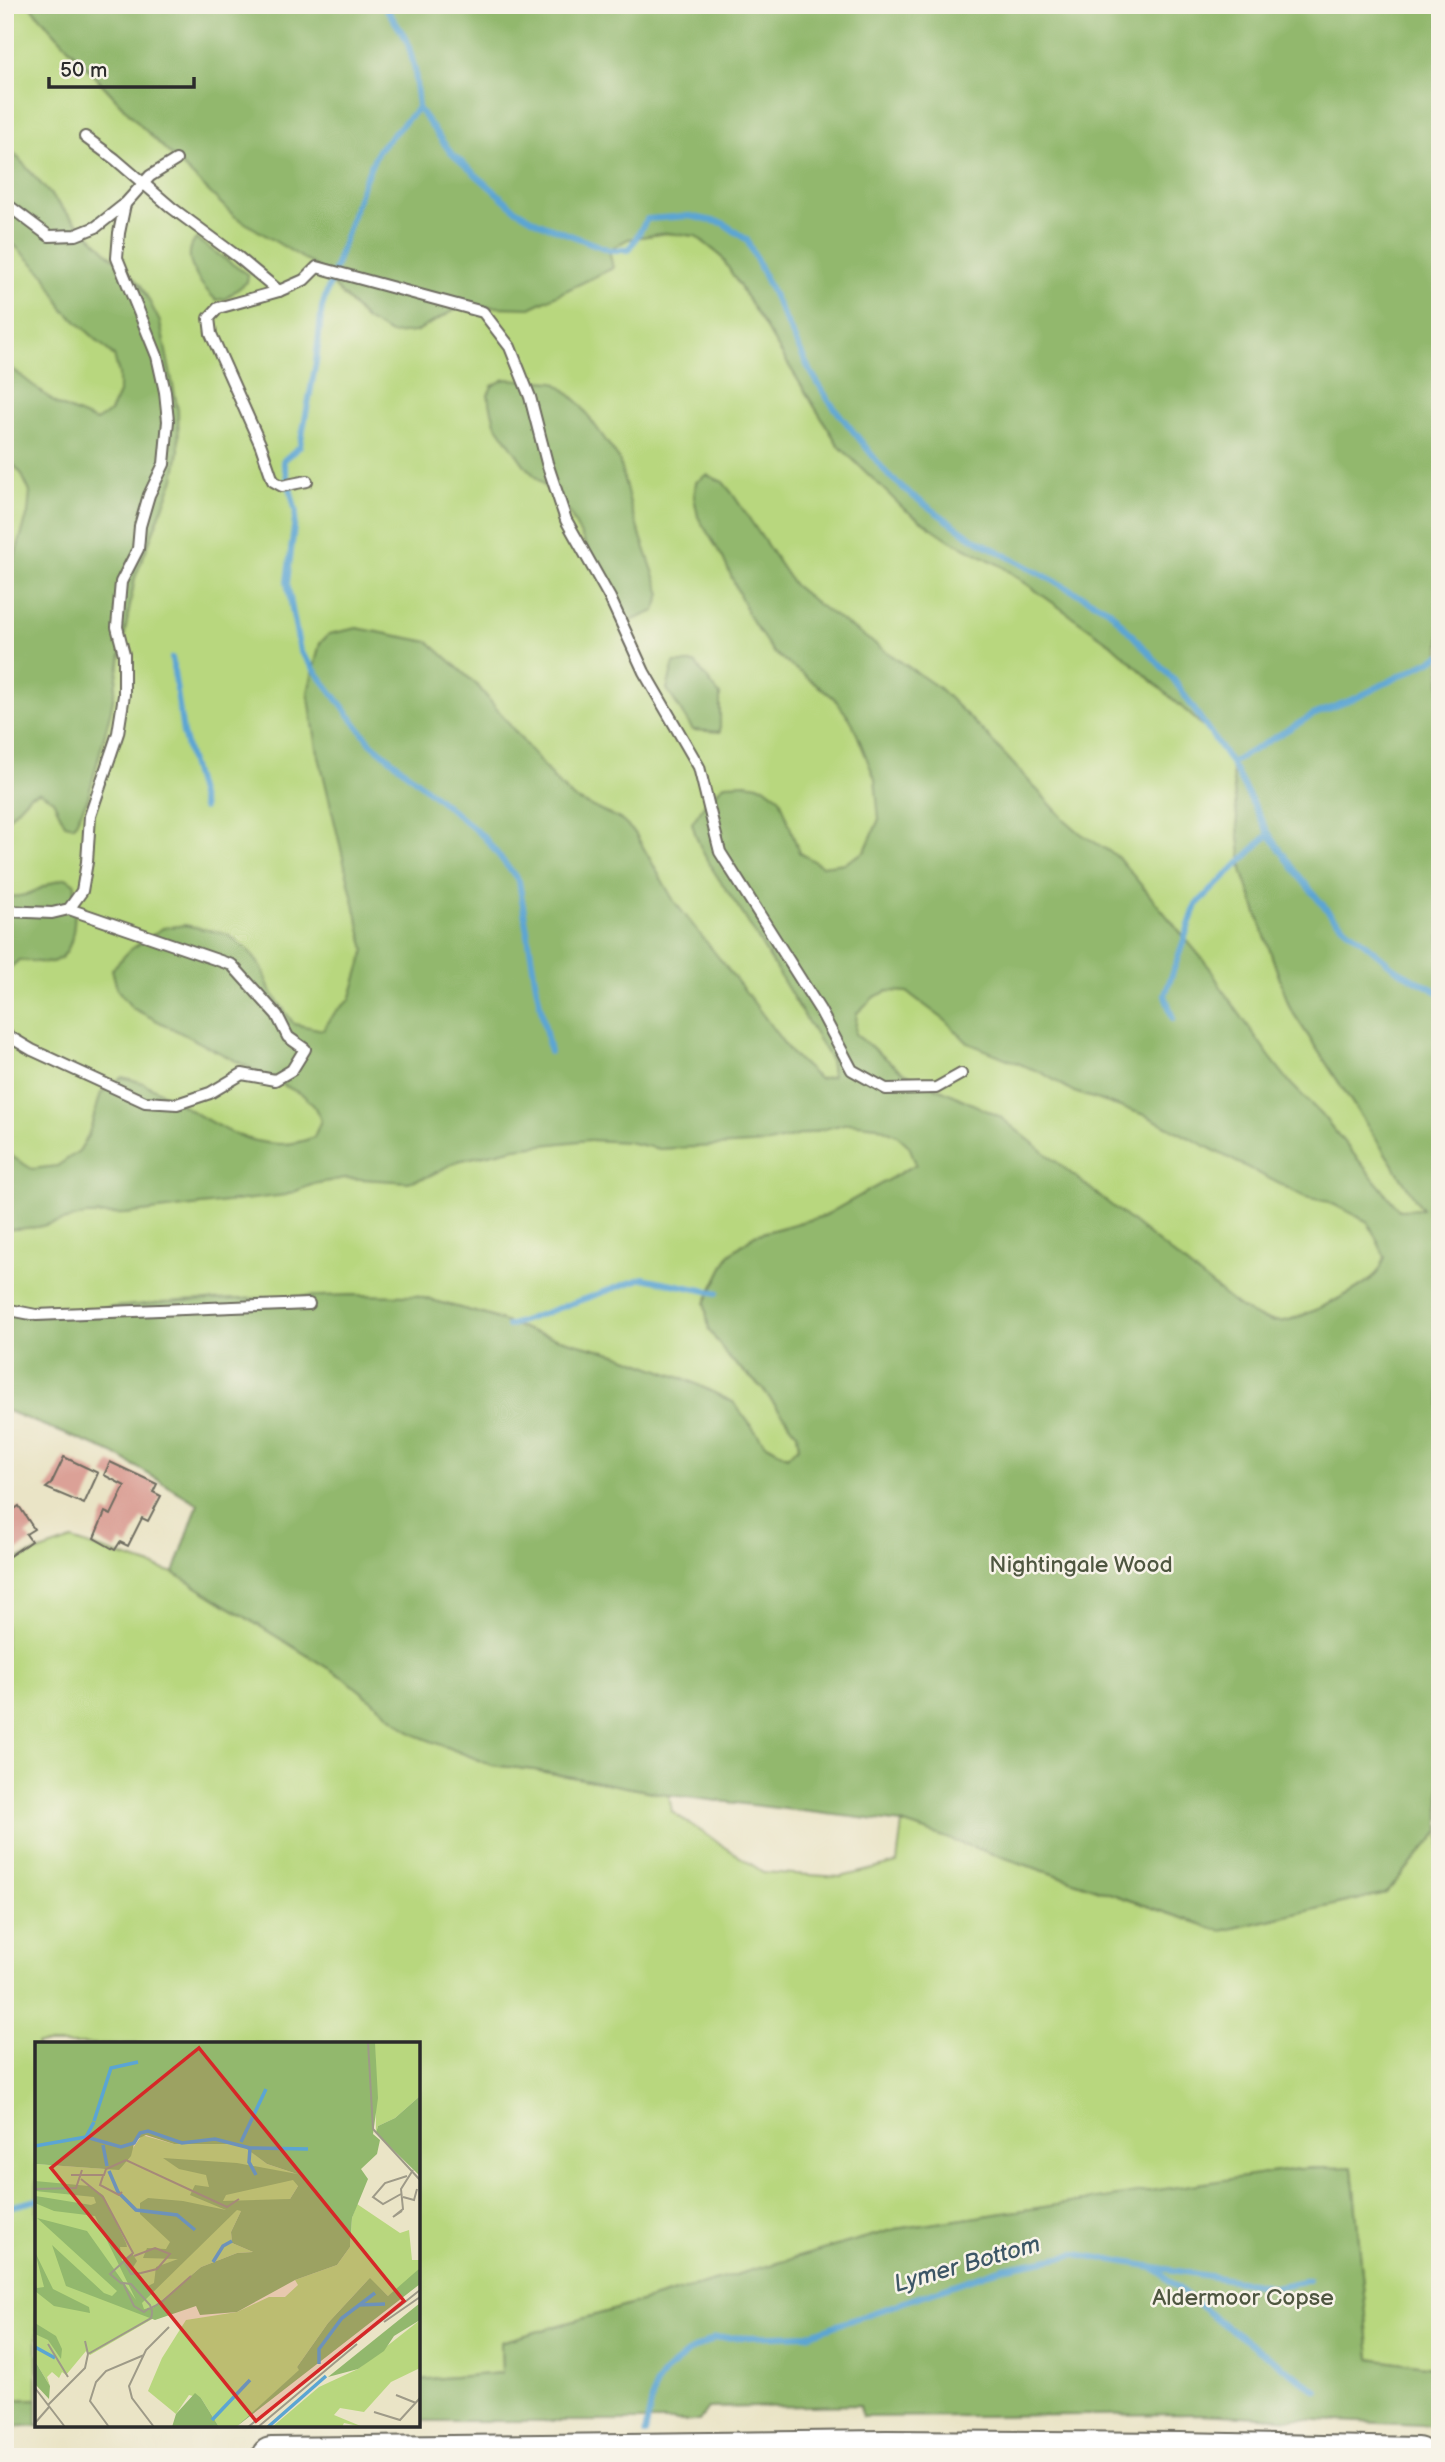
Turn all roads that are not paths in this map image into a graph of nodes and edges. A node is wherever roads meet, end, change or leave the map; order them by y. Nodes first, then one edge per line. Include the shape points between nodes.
1 (85, 137) dead end
2 (176, 160) dead end
3 (144, 183) junction
4 (5, 203) edge
5 (125, 204) junction
6 (279, 291) junction
7 (307, 481) dead end
8 (68, 909) junction
9 (5, 911) edge
10 (5, 1034) edge
11 (961, 1074) dead end
12 (309, 1304) dead end
13 (5, 1309) edge
14 (271, 2457) edge
15 (1418, 2457) edge

1 - 3 lane
2 - 3 lane
3 - 5 lane
3 - 6 lane
4 - 5 lane via 49,236 76,235 96,227
5 - 8 lane via 117,258 157,356 168,421 164,464 149,495 138,549 121,582 117,627 124,654 124,695 118,733 90,816 82,891
6 - 7 lane via 218,309 209,318 211,334 273,481 288,485
6 - 11 lane via 317,267 483,312 510,347 530,397 566,520 699,767 720,852 820,1010 852,1070 887,1089 936,1088
8 - 9 lane
8 - 10 lane via 232,965 277,1015 288,1037 305,1049 292,1070 275,1080 242,1074 210,1093 177,1104 145,1102
12 - 13 lane via 36,1315
14 - 15 highway via 887,2450

